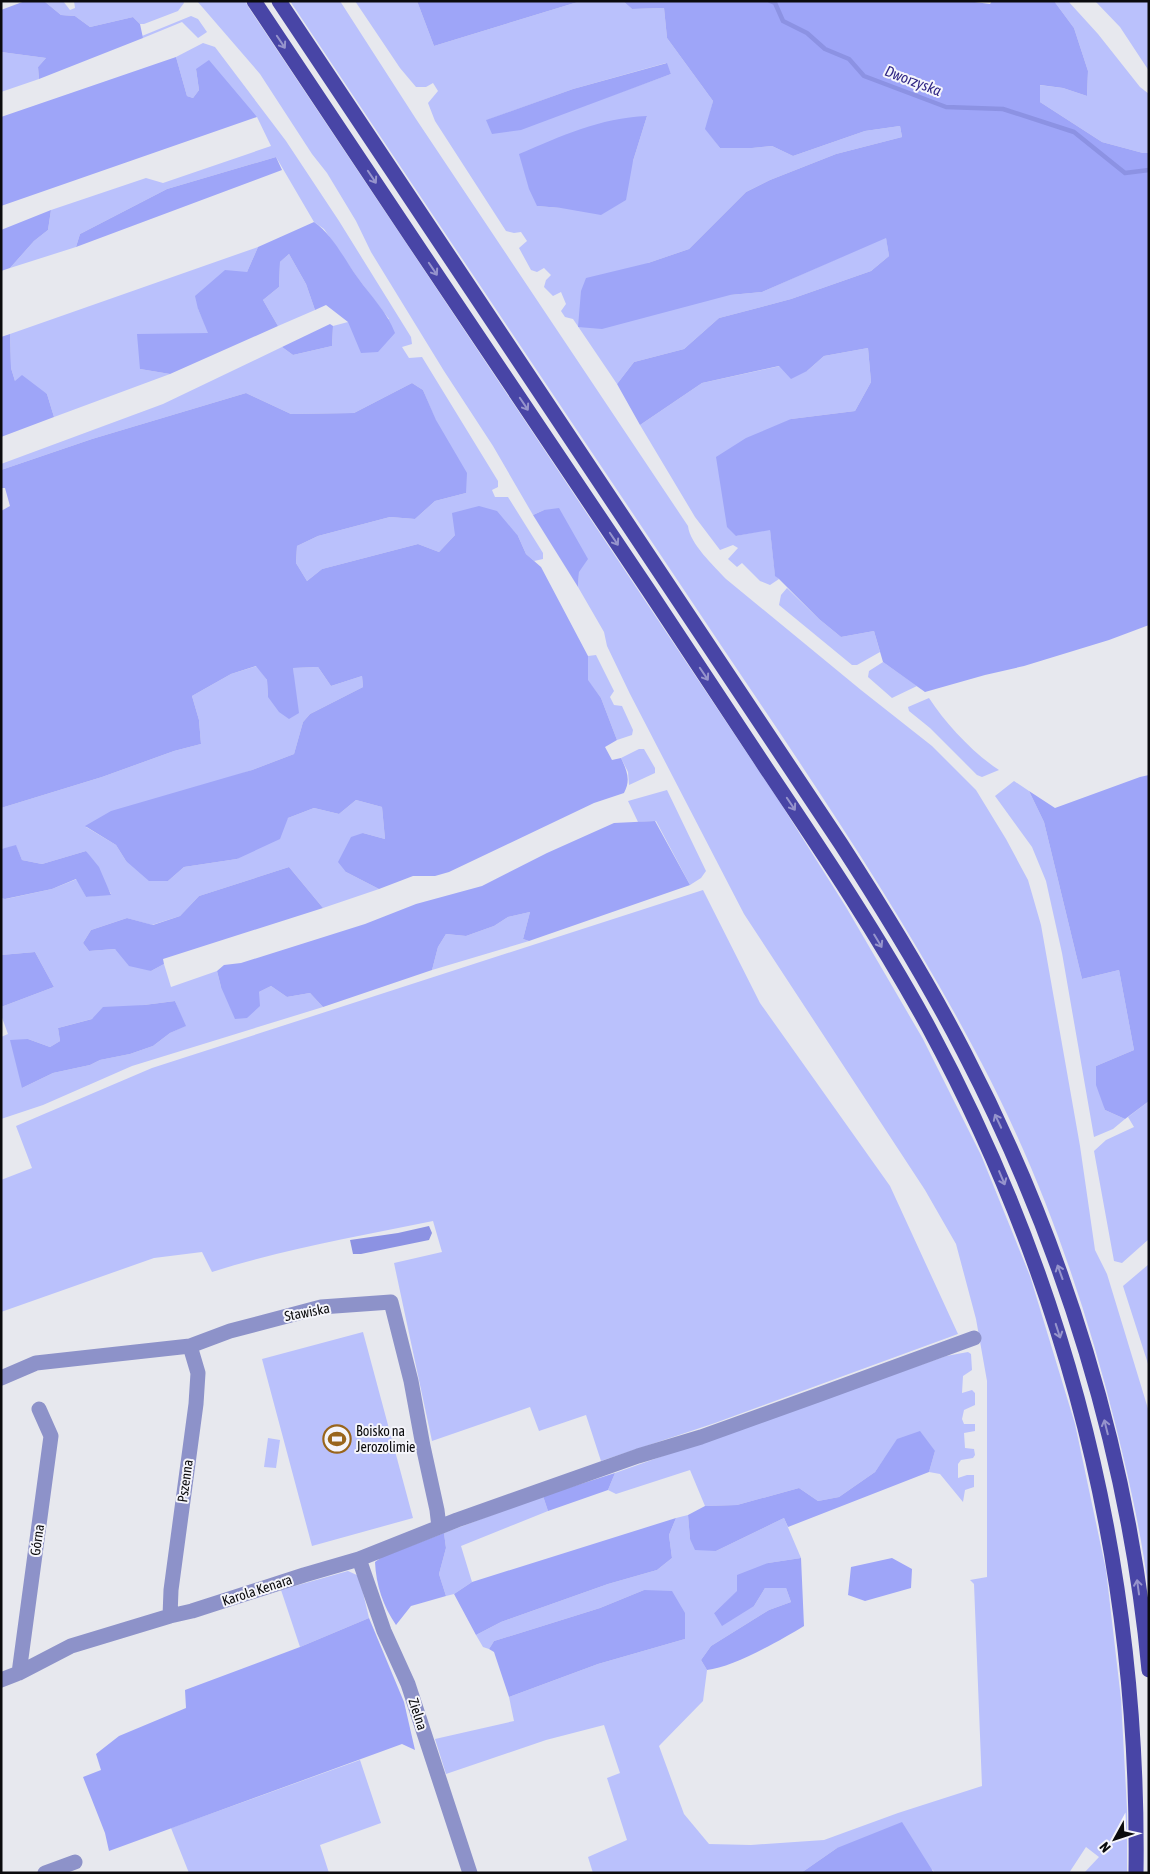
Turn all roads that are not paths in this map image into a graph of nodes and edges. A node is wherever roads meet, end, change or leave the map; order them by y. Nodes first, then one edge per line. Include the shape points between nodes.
1 (254, 1) edge
2 (279, 1) edge
3 (974, 1338) dead end
4 (190, 1346) junction
5 (1, 1378) edge
6 (39, 1409) dead end
7 (439, 1527) junction
8 (359, 1559) junction
9 (170, 1616) junction
10 (1149, 1670) edge
11 (20, 1673) junction
12 (1, 1680) edge
13 (74, 1862) dead end
14 (45, 1873) edge
15 (470, 1873) edge
16 (1136, 1873) edge

1 -> 16 main road via 828,860 918,1009 975,1120 1008,1194 1052,1310 1097,1476 1129,1674 1136,1780
10 -> 2 main road via 1140,1596 1122,1497 1083,1344 1028,1190 961,1046 842,844
3 - 7 street, Karola Kenara via 818,1396
4 - 5 street, Stawiska via 36,1364
4 - 7 street, Stawiska via 230,1331 321,1307 391,1302 411,1381
4 - 9 street, Pszenna via 198,1373 196,1404
6 - 11 street, Górna via 51,1436
7 - 8 street, Karola Kenara
8 - 9 street, Karola Kenara via 192,1612
8 - 15 street, Zielna via 384,1631 408,1684
9 - 11 street, Karola Kenara via 72,1646
11 - 12 street, Karola Kenara
13 - 14 street

